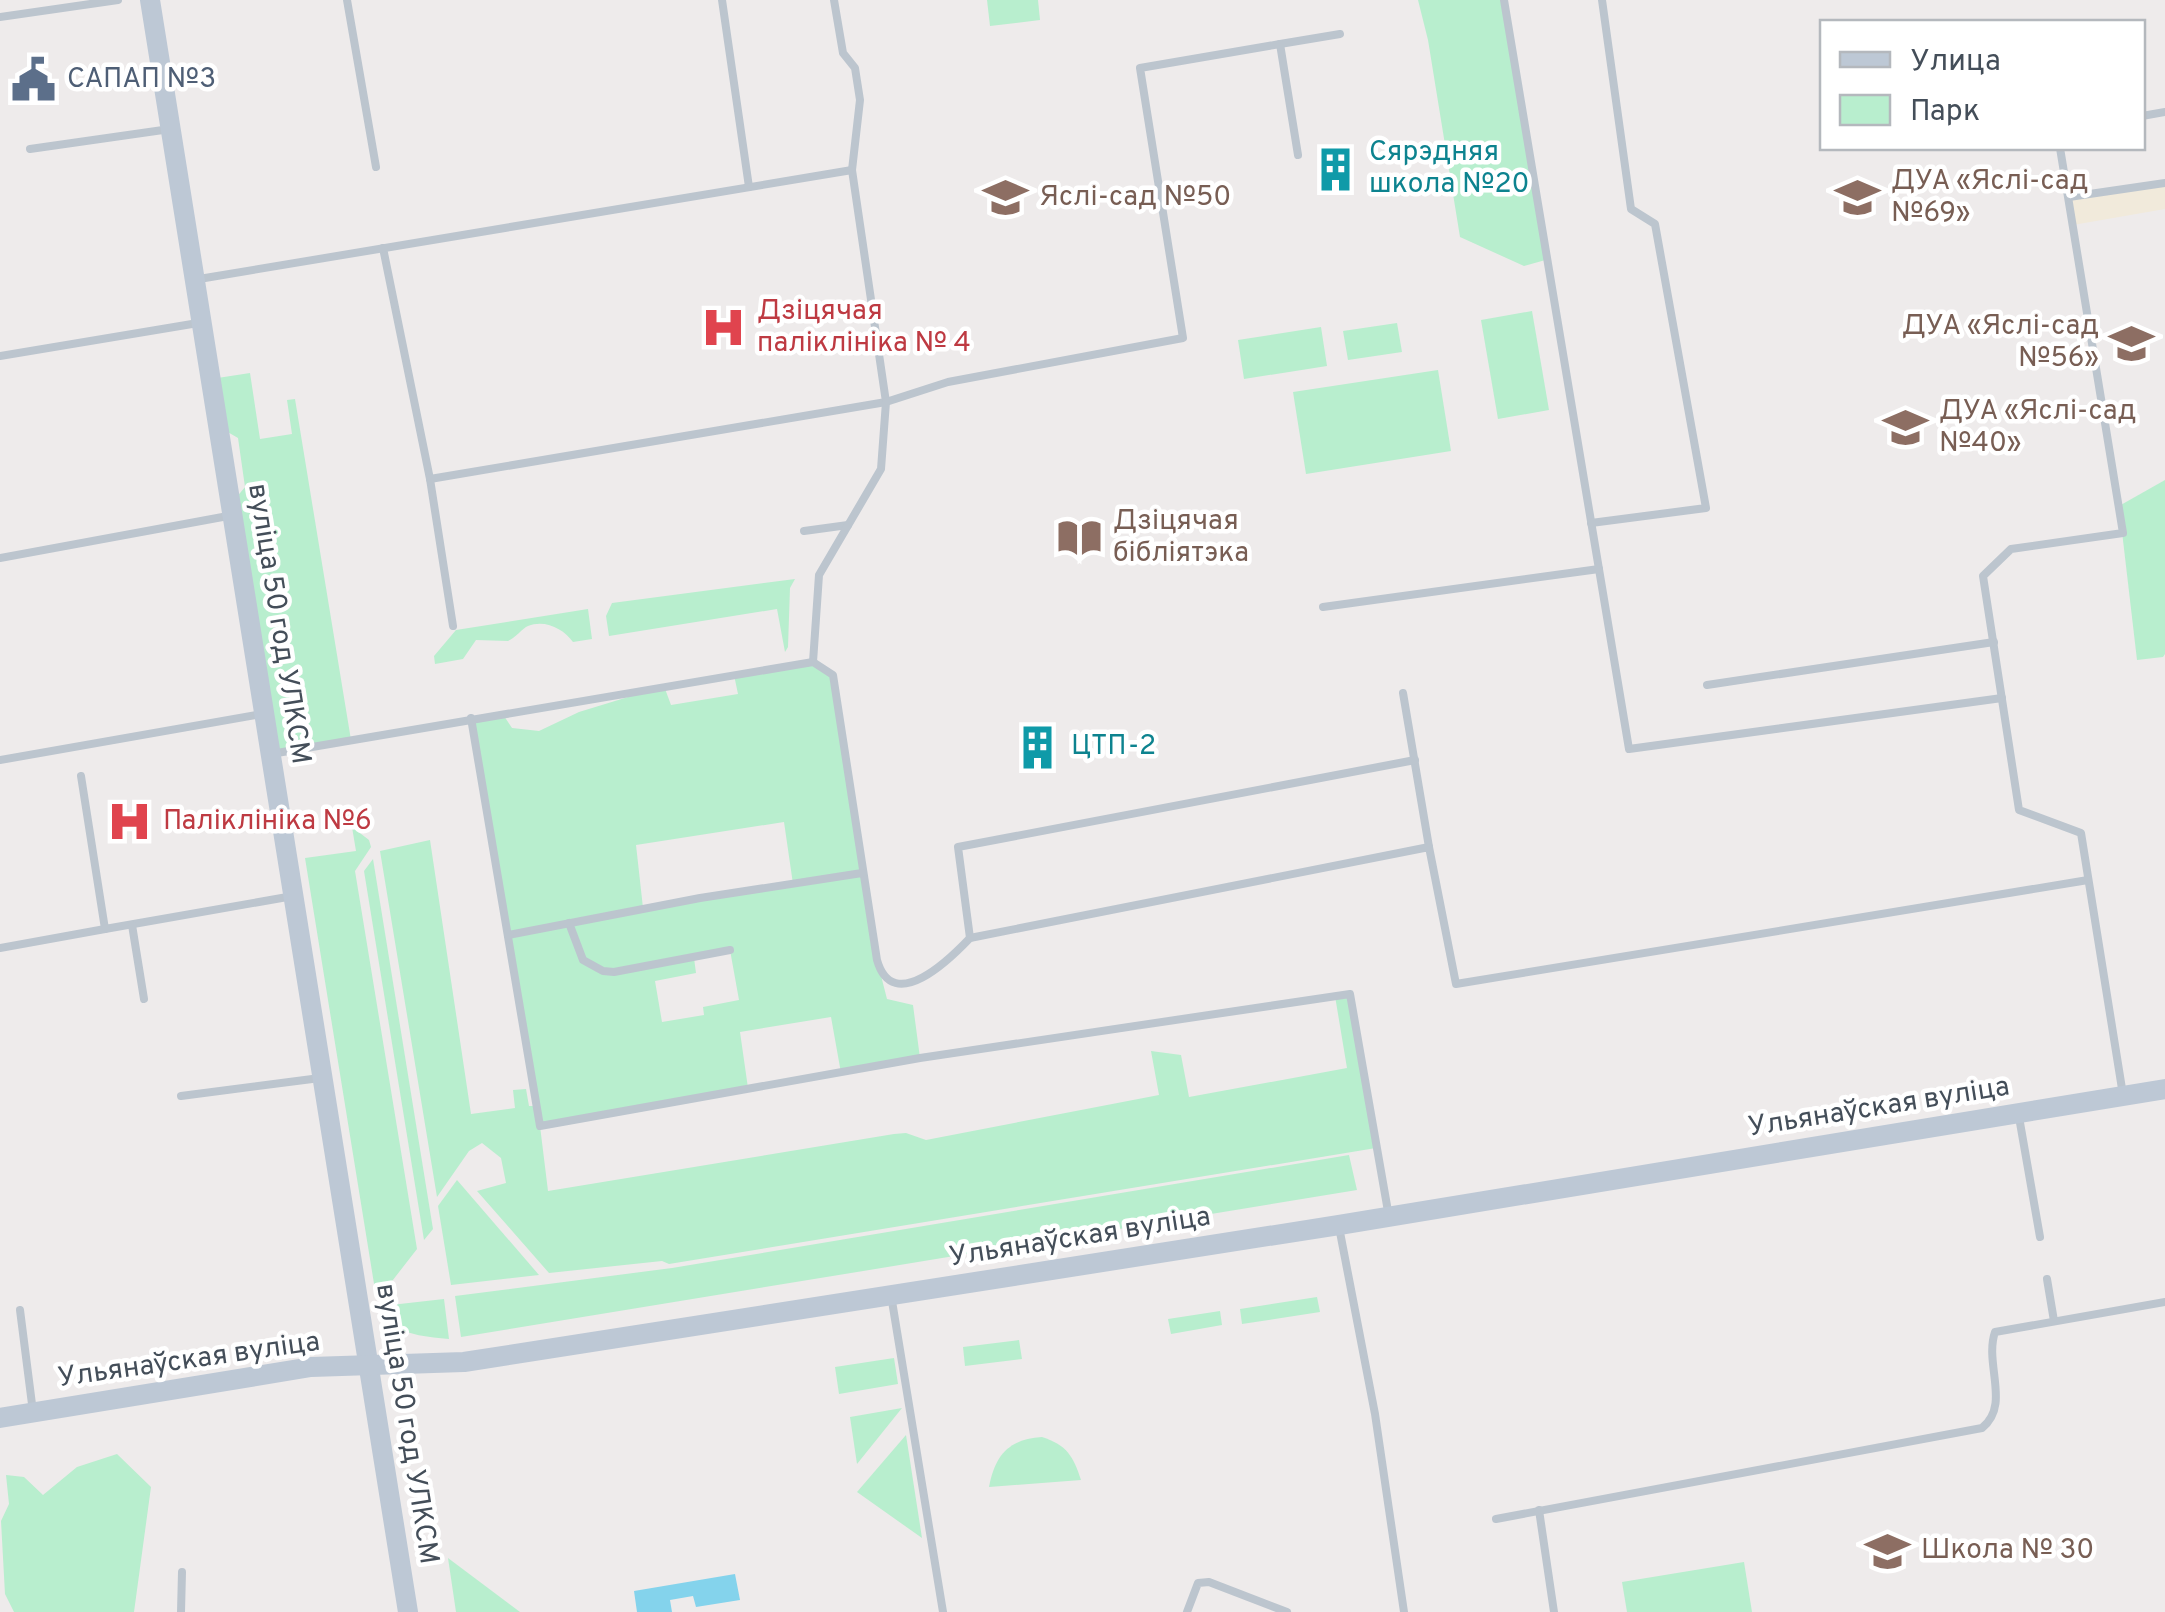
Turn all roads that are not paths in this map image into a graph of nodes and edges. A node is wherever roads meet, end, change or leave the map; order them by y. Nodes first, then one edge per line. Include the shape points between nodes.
1 (118, 0) edge
2 (150, 0) edge
3 (347, 0) edge
4 (722, 0) edge
5 (834, 0) edge
6 (1504, 0) edge
7 (1602, 0) edge
8 (0, 17) edge
9 (1340, 34) dead end
10 (1280, 44) junction
11 (170, 129) junction
12 (30, 149) dead end
13 (2060, 150) edge
14 (1298, 155) dead end
15 (376, 167) dead end
16 (852, 170) junction
17 (2165, 183) edge
18 (749, 187) junction
19 (2069, 197) junction
20 (382, 248) junction
21 (195, 280) junction
22 (202, 322) junction
23 (0, 356) edge
24 (886, 402) junction
25 (430, 479) junction
26 (233, 516) junction
27 (1591, 523) junction
28 (848, 525) junction
29 (804, 531) dead end
30 (0, 558) edge
31 (1600, 568) junction
32 (1324, 607) dead end
33 (454, 626) dead end
34 (1994, 642) junction
35 (813, 662) junction
36 (1707, 684) dead end
37 (1403, 693) dead end
38 (2002, 698) junction
39 (264, 714) junction
40 (472, 718) junction
41 (271, 754) junction
42 (0, 760) edge
43 (1415, 760) junction
44 (81, 776) dead end
45 (1429, 846) junction
46 (862, 873) junction
47 (2088, 880) junction
48 (294, 896) junction
49 (569, 923) junction
50 (132, 925) junction
51 (106, 929) junction
52 (508, 934) junction
53 (970, 938) junction
54 (0, 948) edge
55 (730, 950) dead end
56 (144, 999) dead end
57 (323, 1077) junction
58 (2165, 1088) edge
59 (181, 1096) dead end
60 (2123, 1096) junction
61 (2018, 1113) junction
62 (1389, 1217) junction
63 (1339, 1225) junction
64 (2040, 1237) dead end
65 (2047, 1279) dead end
66 (891, 1296) junction
67 (2165, 1302) edge
68 (20, 1310) dead end
69 (2054, 1321) junction
70 (369, 1367) junction
71 (34, 1412) junction
72 (0, 1418) edge
73 (1539, 1510) junction
74 (1496, 1519) dead end
75 (182, 1572) dead end
76 (180, 1612) edge
77 (408, 1612) edge
78 (942, 1612) edge
79 (1187, 1612) edge
80 (1287, 1612) edge
81 (1404, 1612) edge
82 (1554, 1612) edge

1 - 8 lane
2 - 11 main road, вуліца 50 год УЛКСМ
3 - 15 lane
4 - 18 lane
5 - 16 lane via 860,100
6 - 27 lane
7 - 27 lane via 1630,209 1655,224 1706,508
9 - 10 lane
10 - 14 lane
10 - 24 lane via 1140,68 1183,338 948,382
11 - 12 lane
11 - 21 main road, вуліца 50 год УЛКСМ
13 - 19 lane
16 - 18 lane
16 - 24 lane
17 - 19 lane
18 - 20 lane
19 - 34 lane via 2123,532 2011,549 1983,576
20 - 21 lane
20 - 25 lane
21 - 22 main road, вуліца 50 год УЛКСМ
22 - 23 lane
22 - 26 main road, вуліца 50 год УЛКСМ
24 - 25 lane
24 - 28 lane via 881,469
25 - 33 lane
26 - 30 lane
26 - 39 main road, вуліца 50 год УЛКСМ
27 - 31 lane
28 - 29 lane
28 - 35 lane via 819,575
31 - 32 lane
31 - 38 lane via 1629,749
34 - 36 lane
34 - 38 lane
35 - 40 lane
35 - 46 lane via 833,675
37 - 43 lane
38 - 47 lane via 2019,810 2081,833
39 - 41 main road, вуліца 50 год УЛКСМ
39 - 42 lane
40 - 41 lane
40 - 52 lane
41 - 48 main road, вуліца 50 год УЛКСМ
43 - 45 lane
43 - 53 lane via 958,848
44 - 51 lane
45 - 47 lane via 1456,984
45 - 53 lane
46 - 49 lane
46 - 53 lane via 879,966 891,980 924,980
47 - 60 lane
48 - 50 lane
48 - 57 main road, вуліца 50 год УЛКСМ
49 - 52 lane
49 - 55 lane via 583,960 603,971
50 - 51 lane
50 - 56 lane
51 - 54 lane
52 - 62 lane via 540,1126 924,1058 1350,994
57 - 59 lane
57 - 70 main road, вуліца 50 год УЛКСМ
58 - 60 main road, Ульянаўская вуліца
60 - 61 main road, Ульянаўская вуліца
61 - 62 main road, Ульянаўская вуліца
61 - 64 lane
62 - 63 main road, Ульянаўская вуліца
63 - 66 main road, Ульянаўская вуліца
63 - 81 lane
65 - 69 lane
66 - 70 main road, Ульянаўская вуліца via 464,1362
66 - 78 lane
67 - 69 lane
68 - 71 lane
69 - 73 lane via 1995,1332 1990,1346 1996,1404 1993,1420 1982,1428
70 - 71 main road, Ульянаўская вуліца via 311,1367
70 - 77 main road, вуліца 50 год УЛКСМ
71 - 72 main road, Ульянаўская вуліца
73 - 74 lane
73 - 82 lane
75 - 76 lane
79 - 80 lane via 1198,1582 1209,1582

